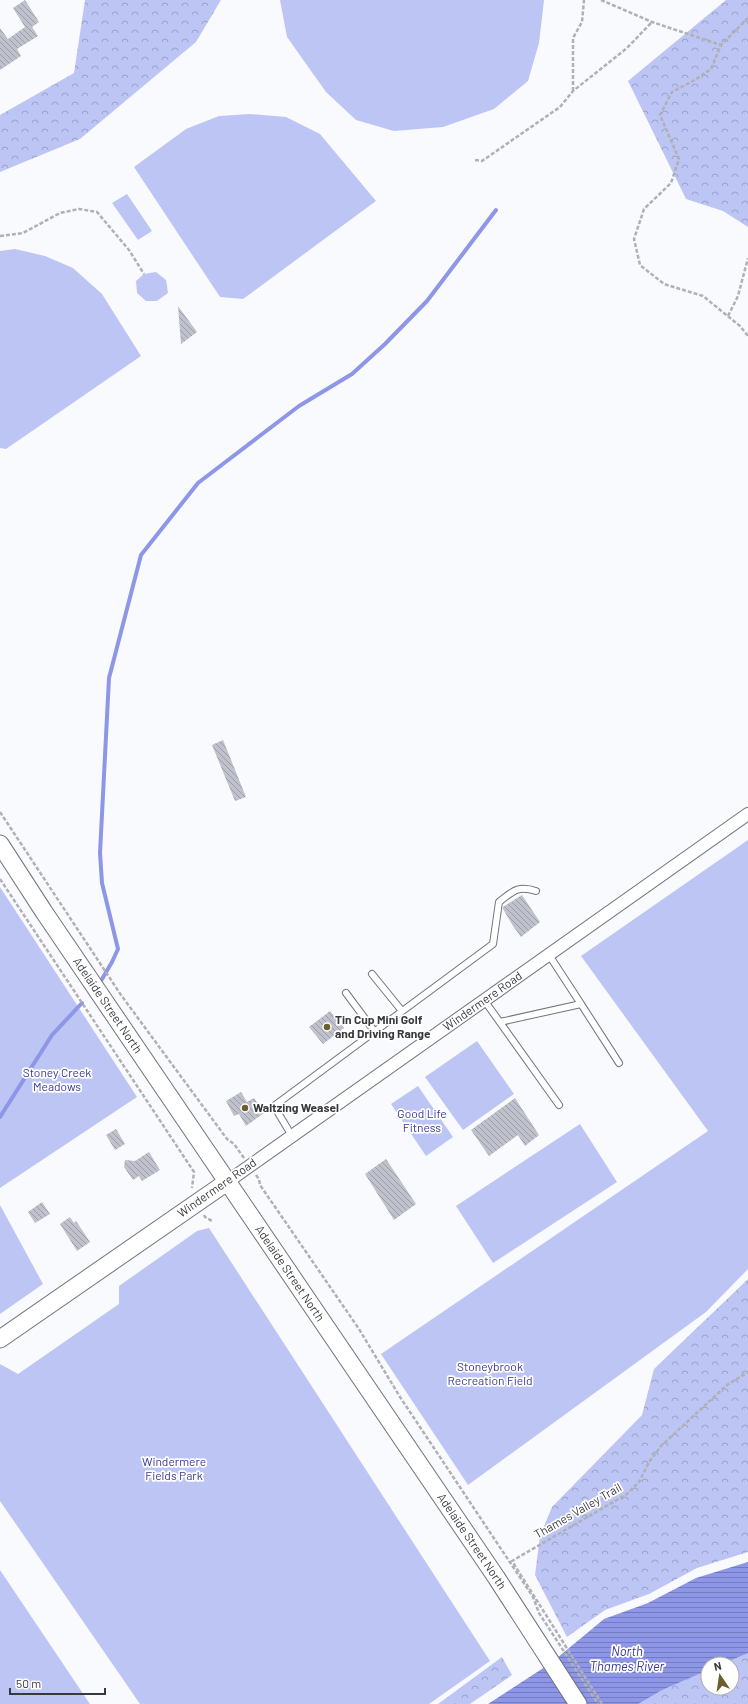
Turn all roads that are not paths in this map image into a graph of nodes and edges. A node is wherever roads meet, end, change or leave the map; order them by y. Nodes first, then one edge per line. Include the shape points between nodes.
1 (748, 814) edge
2 (0, 844) edge
3 (536, 891) dead end
4 (549, 955) junction
5 (372, 974) dead end
6 (346, 993) dead end
7 (484, 1000) junction
8 (581, 1004) junction
9 (402, 1012) junction
10 (500, 1022) junction
11 (375, 1032) junction
12 (620, 1063) dead end
13 (559, 1105) dead end
14 (292, 1136) junction
15 (227, 1182) junction
16 (0, 1339) edge
17 (578, 1704) edge

1 - 4 street, Windermere Road
2 - 15 main road, Adelaide Street North
3 - 9 lane via 525,887 511,892 499,902 493,944
4 - 7 street, Windermere Road
4 - 8 lane
5 - 9 lane
6 - 11 lane
7 - 10 lane
7 - 14 street, Windermere Road
8 - 10 lane
8 - 12 lane
9 - 11 lane
10 - 13 lane
11 - 14 lane via 274,1106
14 - 15 street, Windermere Road
15 - 16 main road, Windermere Road
15 - 17 main road, Adelaide Street North via 496,1577

